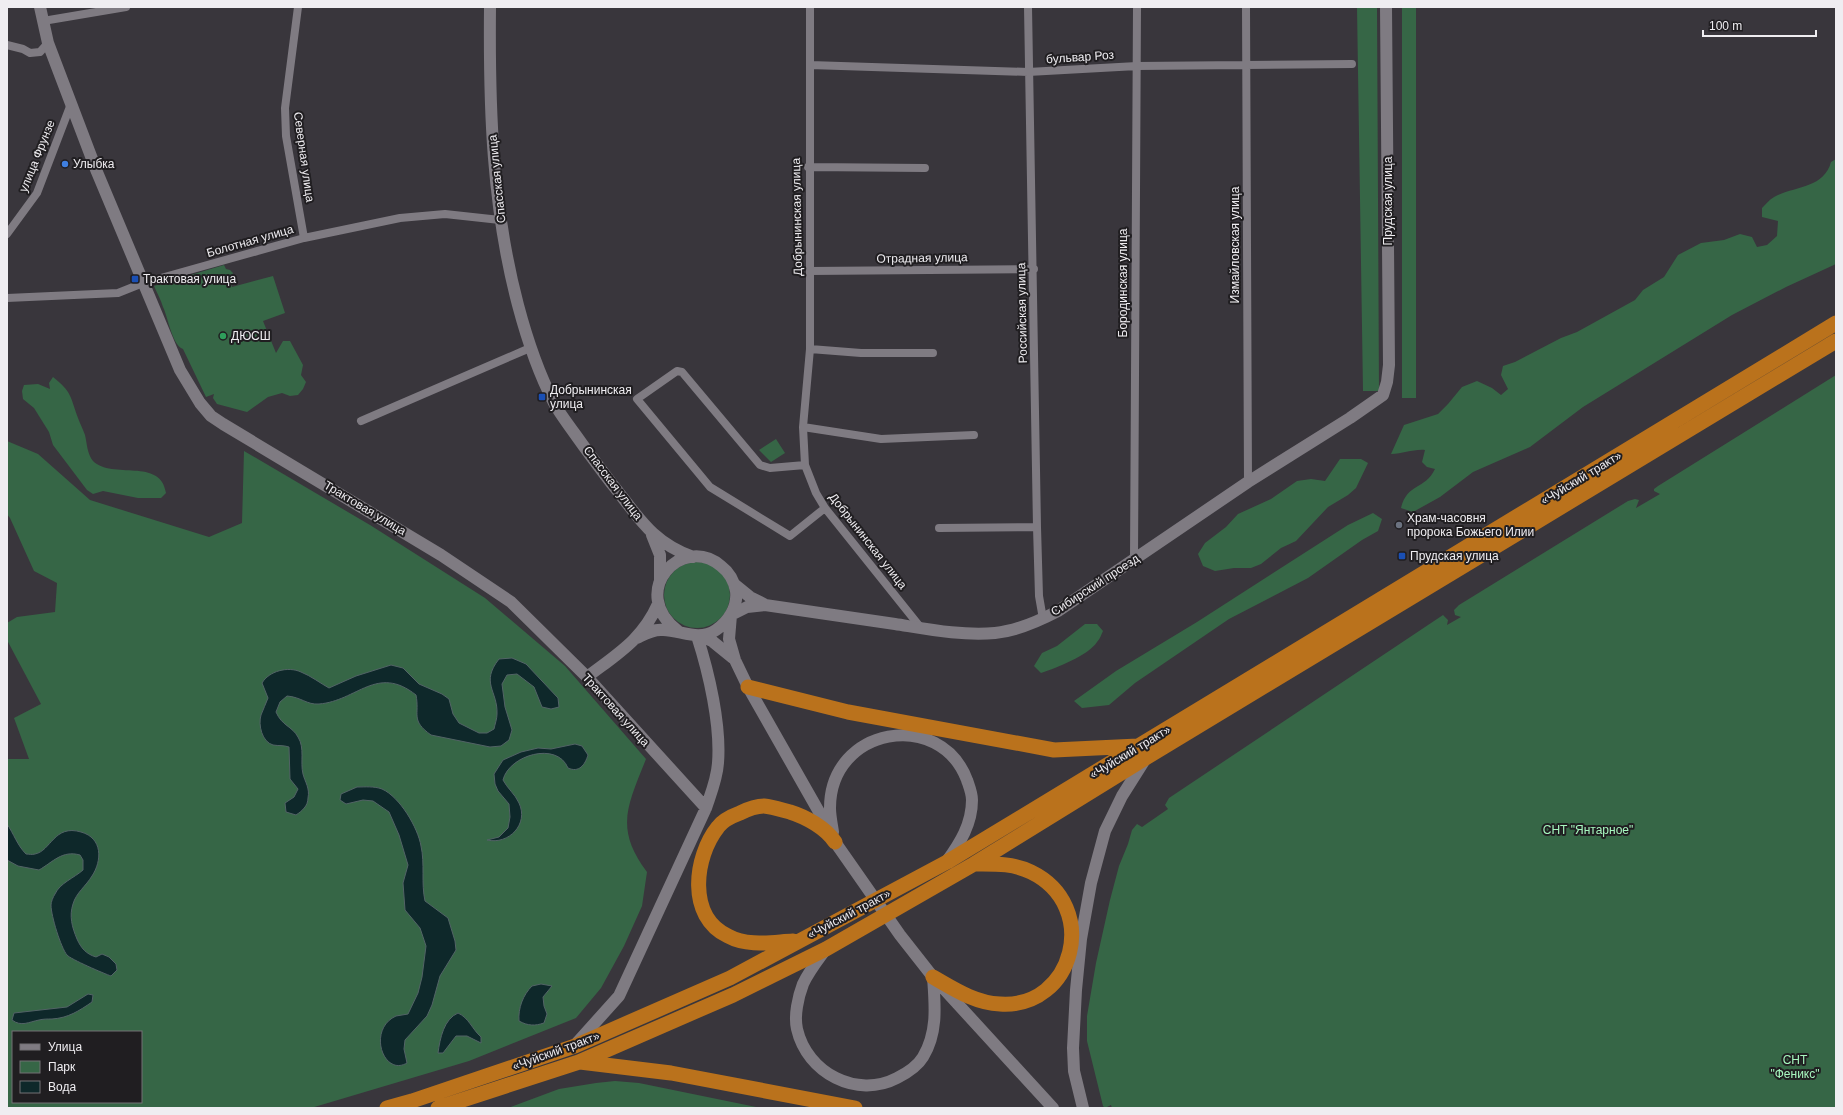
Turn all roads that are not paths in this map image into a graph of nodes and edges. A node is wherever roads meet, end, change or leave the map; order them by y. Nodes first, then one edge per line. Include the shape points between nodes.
1 (40, 7) edge
2 (126, 7) edge
3 (298, 7) edge
4 (490, 7) edge
5 (810, 7) edge
6 (1028, 7) edge
7 (1137, 7) edge
8 (1246, 7) edge
9 (1386, 7) edge
10 (43, 21) junction
11 (48, 44) junction
12 (7, 45) edge
13 (1352, 64) dead end
14 (810, 65) junction
15 (1247, 65) junction
16 (1137, 66) junction
17 (1028, 72) junction
18 (71, 104) junction
19 (808, 167) junction
20 (925, 168) dead end
21 (500, 220) junction
22 (7, 234) edge
23 (304, 238) junction
24 (1034, 269) junction
25 (810, 271) junction
26 (143, 283) junction
27 (7, 298) edge
28 (1836, 323) edge
29 (1836, 342) edge
30 (530, 348) junction
31 (810, 349) junction
32 (933, 353) dead end
33 (1383, 395) joint
34 (361, 421) dead end
35 (803, 427) junction
36 (974, 435) dead end
37 (805, 465) junction
38 (1248, 482) junction
39 (825, 508) junction
40 (1037, 527) junction
41 (940, 528) dead end
42 (652, 534) junction
43 (692, 557) junction
44 (1134, 559) junction
45 (660, 580) junction
46 (734, 584) junction
47 (658, 604) junction
48 (765, 605) junction
49 (731, 615) junction
50 (1043, 619) junction
51 (921, 628) junction
52 (678, 631) junction
53 (698, 636) junction
54 (637, 638) junction
55 (735, 660) junction
56 (587, 677) junction
57 (748, 687) junction
58 (1143, 752) junction
59 (706, 808) junction
60 (835, 841) junction
61 (947, 862) junction
62 (974, 864) junction
63 (800, 940) junction
64 (826, 949) junction
65 (933, 977) junction
66 (574, 1046) junction
67 (579, 1062) junction
68 (387, 1108) edge
69 (438, 1108) edge
70 (855, 1108) edge
71 (1052, 1108) edge
72 (1083, 1108) edge

1 - 10 street, Трактовая улица
2 - 10 street
3 - 23 street, Северная улица via 285,108 286,136
4 - 21 street, Спасская улица via 492,146
5 - 14 street, Добрынинская улица
6 - 17 street, Российская улица
7 - 16 street, Бородинская улица
8 - 15 street, Измайловская улица
9 - 33 street, Прудская улица via 1389,365
10 - 11 street, Трактовая улица
11 - 12 street via 40,52 30,53
11 - 18 street, Трактовая улица
13 - 15 street, бульвар Роз
14 - 17 street, бульвар Роз
14 - 19 street, Добрынинская улица
15 - 16 street, бульвар Роз
15 - 38 street, Измайловская улица
16 - 17 street, бульвар Роз
16 - 44 street, Бородинская улица
17 - 24 street, Российская улица
18 - 22 street, улица Фрунзе via 37,193
18 - 26 street, Трактовая улица
19 - 20 street
19 - 25 street, Добрынинская улица
21 - 23 street, Болотная улица via 428,214
21 - 30 street, Спасская улица via 512,281
23 - 26 street, Болотная улица
24 - 25 street, Отрадная улица
24 - 40 street, Российская улица
25 - 31 street, Добрынинская улица
26 - 27 street, Болотная улица via 118,293
26 - 56 street, Трактовая улица via 180,370 211,416 441,555 511,602
28 - 58 highway, «Чуйский тракт»
29 - 58 highway, «Чуйский тракт»
30 - 34 street
30 - 42 street, Спасская улица via 555,405 600,469
31 - 32 street via 861,354
31 - 35 street, Добрынинская улица
33 - 38 street, Сибирский проезд
35 - 36 street via 881,439
35 - 37 street, Добрынинская улица
37 - 39 street, Добрынинская улица
37 - 39 street via 770,468 760,465 682,372 677,371 637,399 710,487 790,536
38 - 44 street, Сибирский проезд
39 - 51 street, Добрынинская улица
40 - 41 street
40 - 50 street, Российская улица via 1039,596
42 - 43 street, Спасская улица via 672,549
42 - 45 street, Спасская улица via 660,555
43 - 45 street via 673,564
43 - 46 street via 710,559 718,563
44 - 50 street, Сибирский проезд
45 - 47 street
46 - 48 street, Сибирский проезд
46 - 49 street via 735,601
47 - 52 street via 665,619
47 - 54 street
48 - 49 street, Сибирский проезд via 747,608
48 - 51 street, Сибирский проезд
49 - 53 street via 716,630
49 - 55 street via 729,640
50 - 51 street, Сибирский проезд via 996,633 974,634
52 - 53 street
52 - 54 street via 656,630
53 - 55 street via 718,645
53 - 59 street via 718,742 718,764
54 - 56 street
55 - 57 street
56 - 59 street, Трактовая улица
57 - 58 highway via 848,712 1054,750
57 - 60 street
58 - 61 highway, «Чуйский тракт»
58 - 62 highway, «Чуйский тракт»
58 - 72 street via 1106,831 1090,890 1080,954 1073,1048 1074,1071
59 - 66 street via 619,996
60 - 61 street via 830,808 833,785 842,766 853,752 870,742 885,736 912,736 927,740 950,754 964,772 971,790 972,800 967,825 962,839
60 - 63 highway via 796,814 755,807 723,822 708,842 702,857 699,893 706,913 718,930 746,942
60 - 65 street via 900,935
61 - 63 highway, «Чуйский тракт»
62 - 64 highway, «Чуйский тракт»
62 - 65 highway via 1004,864 1023,869 1041,877 1060,894 1070,913 1072,925 1066,962 1059,976 1043,994 1013,1004 973,999
63 - 66 highway, «Чуйский тракт» via 730,978
64 - 65 street via 803,985 798,1002 797,1028 810,1055 824,1071 843,1082 875,1086 908,1073 923,1058 935,1024
64 - 67 highway, «Чуйский тракт» via 733,995
65 - 71 street
66 - 68 highway, «Чуйский тракт»
67 - 69 highway, «Чуйский тракт»
67 - 70 highway via 671,1073

